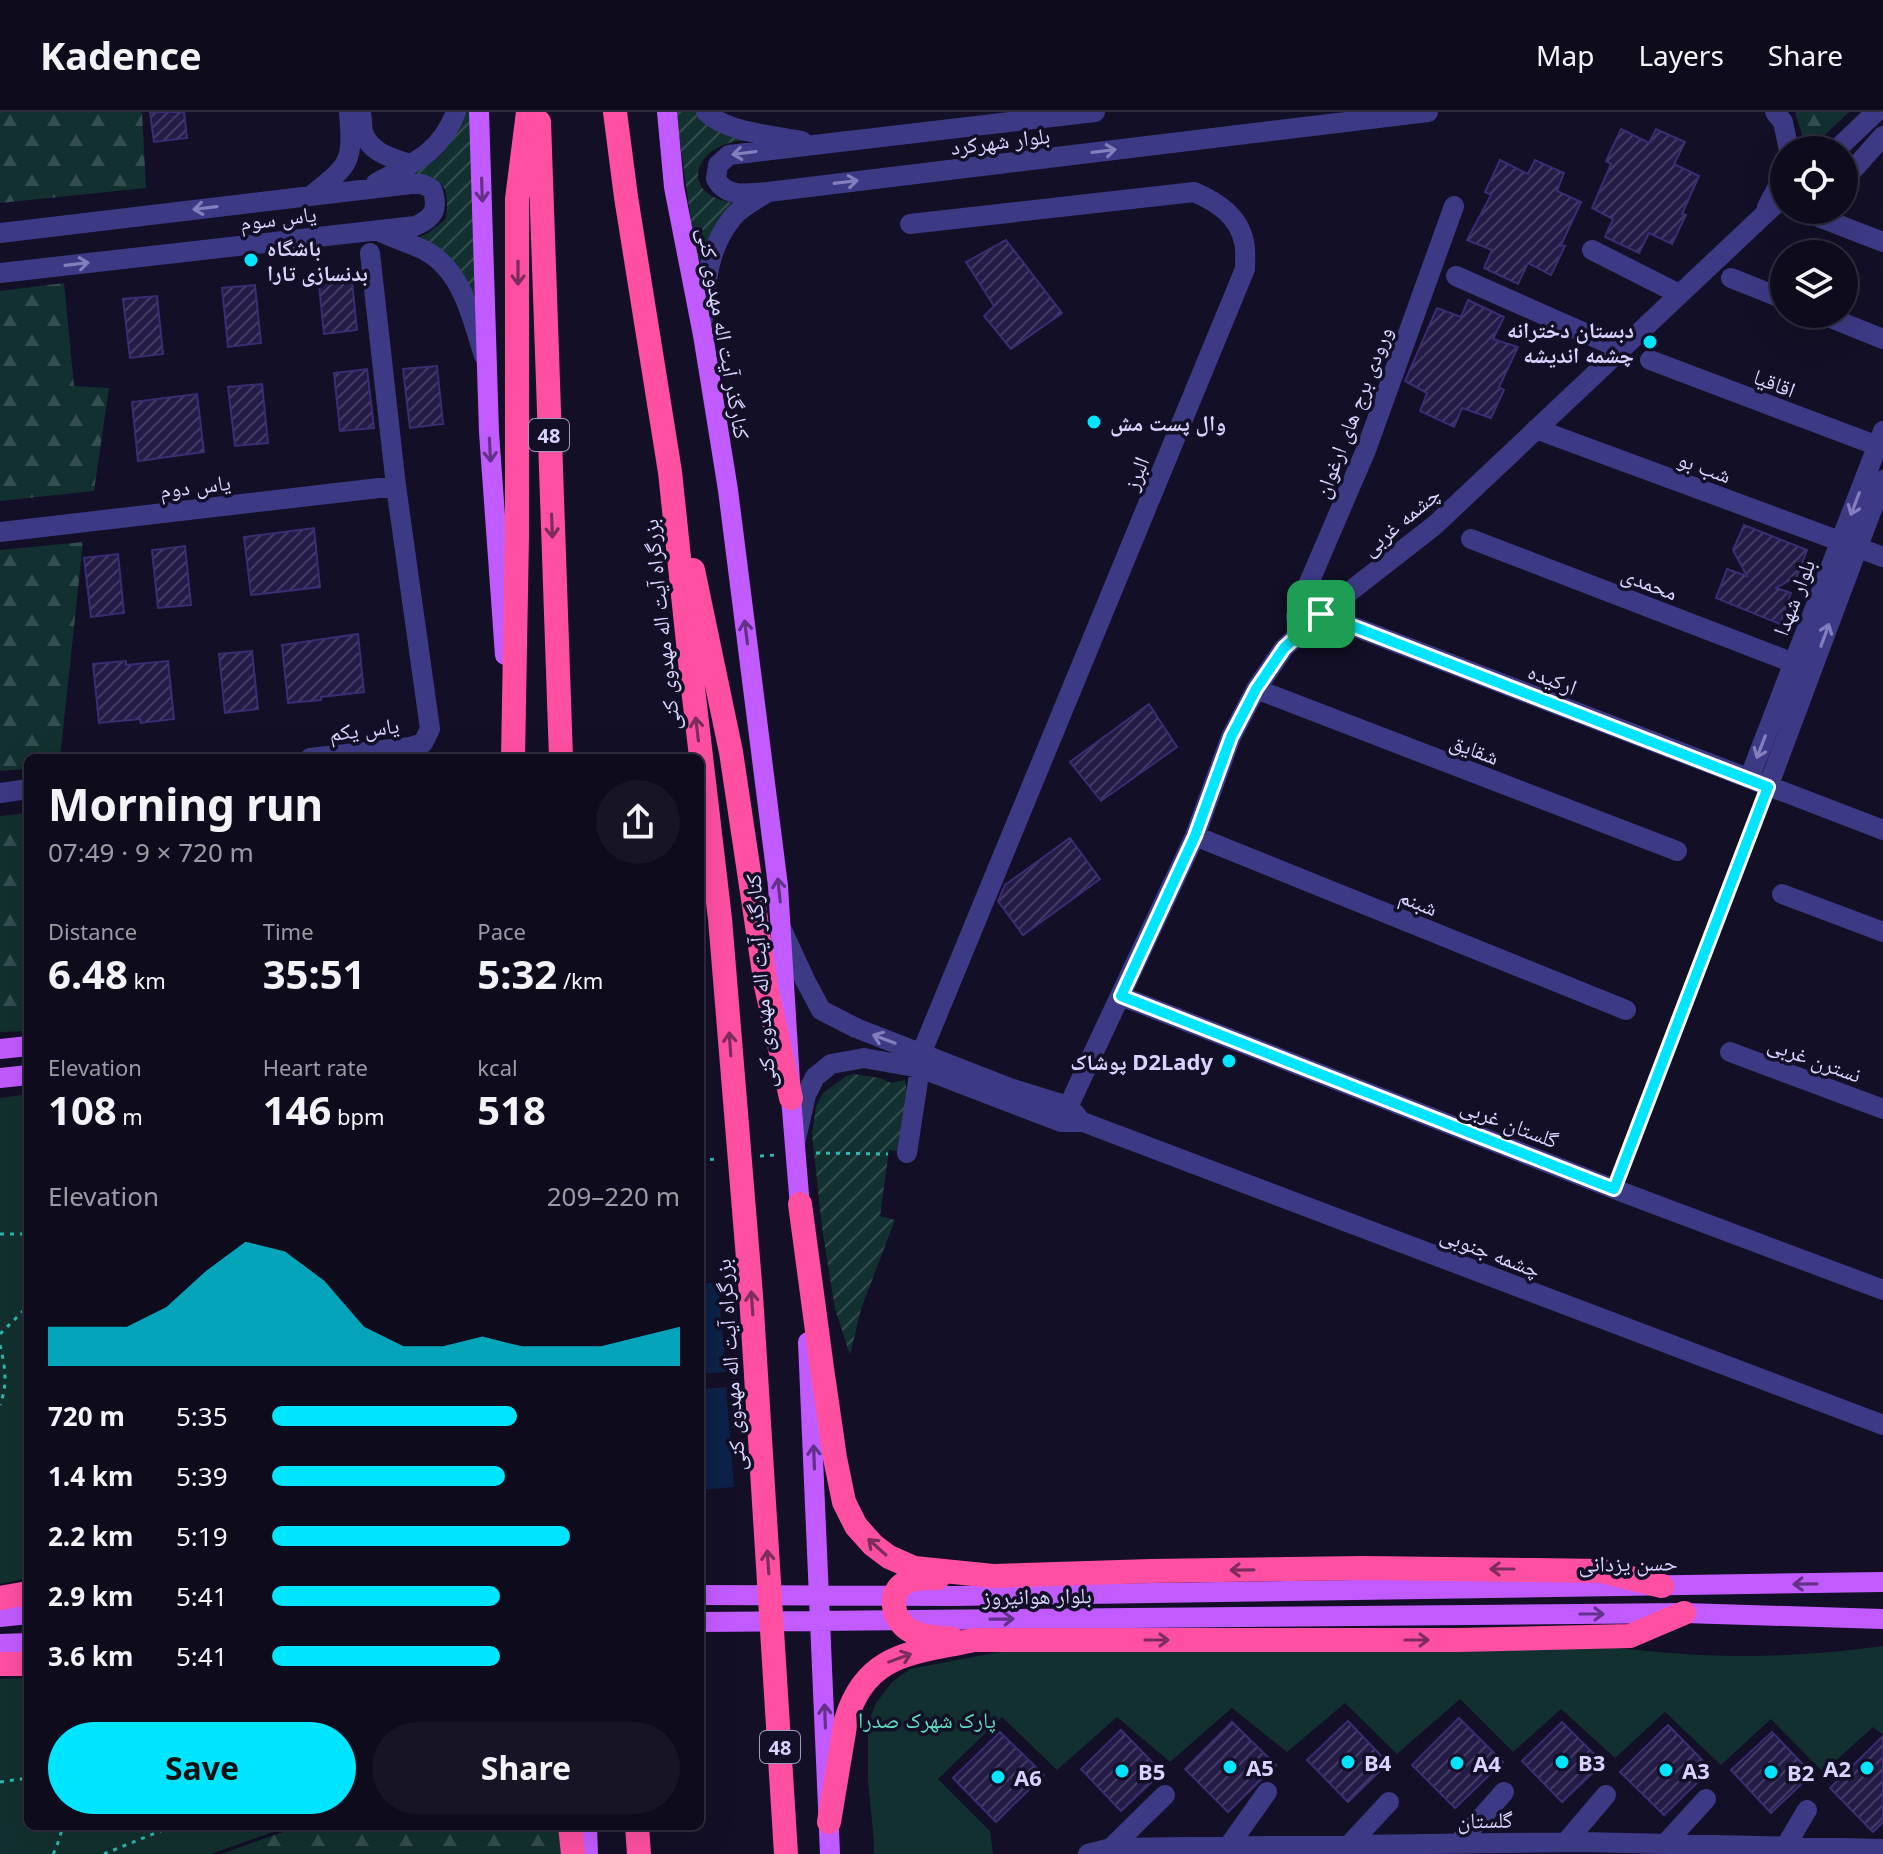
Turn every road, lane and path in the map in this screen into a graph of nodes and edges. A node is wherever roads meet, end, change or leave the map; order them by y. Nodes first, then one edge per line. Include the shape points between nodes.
1 (349, 112) edge
2 (361, 112) edge
3 (456, 112) edge
4 (479, 112) edge
5 (528, 112) edge
6 (539, 112) edge
7 (615, 112) edge
8 (667, 112) edge
9 (706, 112) edge
10 (1095, 112) edge
11 (1428, 112) edge
12 (1775, 112) edge
13 (1876, 112) edge
14 (1786, 136) edge
15 (1851, 136) edge
16 (1883, 136) edge
17 (821, 144) junction
18 (410, 164) junction
19 (1858, 164) edge
20 (366, 188) junction
21 (768, 192) junction
22 (312, 195) junction
23 (1770, 202) edge
24 (1454, 206) dead end
25 (1770, 209) edge
26 (1763, 216) junction
27 (910, 224) dead end
28 (1841, 224) edge
29 (374, 230) junction
30 (0, 233) edge
31 (1883, 242) edge
32 (1592, 250) dead end
33 (370, 253) dead end
34 (0, 273) edge
35 (1456, 276) dead end
36 (1731, 278) dead end
37 (1770, 293) edge
38 (1679, 294) junction
39 (1856, 328) edge
40 (703, 335) junction
41 (1883, 339) edge
42 (1621, 349) junction
43 (1650, 360) dead end
44 (487, 365) junction
45 (1536, 429) junction
46 (1881, 442) edge
47 (670, 472) junction
48 (1883, 480) edge
49 (396, 486) junction
50 (0, 532) edge
51 (1471, 539) dead end
52 (1849, 544) junction
53 (1883, 557) edge
54 (1321, 614) junction
55 (1299, 634) junction
56 (1803, 666) junction
57 (1256, 689) junction
58 (346, 754) edge
59 (513, 754) edge
60 (513, 754) edge
61 (561, 754) edge
62 (701, 754) edge
63 (1749, 779) junction
64 (704, 782) edge
65 (1768, 787) junction
66 (24, 790) edge
67 (0, 793) edge
68 (1883, 830) edge
69 (1195, 836) junction
70 (1677, 851) dead end
71 (1782, 894) dead end
72 (782, 930) junction
73 (1883, 932) edge
74 (1121, 996) junction
75 (1626, 1010) dead end
76 (24, 1046) edge
77 (0, 1049) edge
78 (1730, 1052) dead end
79 (920, 1061) junction
80 (24, 1075) edge
81 (0, 1078) edge
82 (791, 1098) junction
83 (1883, 1109) edge
84 (1065, 1114) junction
85 (795, 1143) junction
86 (814, 1153) dead end
87 (907, 1153) joint
88 (1614, 1189) junction
89 (800, 1204) junction
90 (0, 1234) edge
91 (24, 1234) edge
92 (1883, 1290) edge
93 (24, 1310) edge
94 (0, 1334) edge
95 (0, 1345) edge
96 (0, 1405) edge
97 (1883, 1425) edge
98 (993, 1576) junction
99 (1883, 1582) edge
100 (1662, 1586) junction
101 (1374, 1590) joint
102 (24, 1594) edge
103 (704, 1595) edge
104 (0, 1598) edge
105 (1684, 1613) junction
106 (24, 1614) edge
107 (0, 1617) edge
108 (1883, 1619) edge
109 (704, 1622) edge
110 (974, 1640) junction
111 (24, 1643) edge
112 (0, 1644) edge
113 (0, 1664) edge
114 (24, 1664) edge
115 (24, 1779) edge
116 (0, 1782) edge
117 (1267, 1792) dead end
118 (1504, 1792) dead end
119 (1165, 1795) dead end
120 (1606, 1795) dead end
121 (1706, 1799) dead end
122 (1389, 1802) dead end
123 (1807, 1810) dead end
124 (829, 1822) junction
125 (62, 1830) edge
126 (163, 1830) edge
127 (570, 1830) edge
128 (587, 1830) edge
129 (637, 1830) edge
130 (1566, 1842) junction
131 (1458, 1844) junction
132 (1665, 1844) junction
133 (1349, 1845) junction
134 (1228, 1847) junction
135 (1785, 1847) junction
136 (1111, 1848) junction
137 (1882, 1848) edge
138 (1836, 1851) edge
139 (53, 1854) edge
140 (104, 1854) edge
141 (573, 1854) edge
142 (588, 1854) edge
143 (639, 1854) edge
144 (786, 1854) edge
145 (830, 1854) edge
146 (1088, 1854) edge

1 - 22 street via 348,162
2 - 18 street via 373,148
3 - 18 street, یاس سوم via 437,145
4 -> 44 main road
5 -> 60 highway via 517,199
6 -> 61 highway, 48
7 - 47 highway, بزرگراه آیت اله مهدوی کنی / 48
8 - 40 main road, کنارگذر آیت اله مهدوی کنی via 674,187
9 - 17 street via 730,127
10 - 17 street, بلوار شهرکرد
21 -> 11 street, بلوار شهرکرد
12 - 14 street
13 - 15 street
16 - 19 street
17 -> 21 street, بلوار شهرکرد via 729,155 718,165 716,179 725,191
18 - 20 street, یاس سوم
20 - 22 street, یاس سوم
20 - 29 street via 422,184 436,199 427,221
21 - 40 street via 733,216 712,253
22 -> 30 street, یاس سوم
23 - 26 street
24 - 55 street, ورودی برج های ارغوان via 1366,450 1296,616
25 - 26 street, چشمه غربی
26 - 38 street, چشمه غربی
27 - 79 street, البرز via 1194,192 1233,215 1244,241 1245,269
28 - 31 street
34 -> 29 street, یاس سوم
29 - 44 street, یاس سوم via 427,251 451,271
32 - 38 street
33 - 49 street
35 - 42 street
36 - 37 street
38 - 42 street, چشمه غربی
39 - 41 street
72 -> 40 main road, کنارگذر آیت اله مهدوی کنی via 728,490
42 - 45 street, چشمه غربی
43 - 46 street, اقاقیا
44 -> 59 main road
45 - 52 street, شب بو
45 - 54 street, چشمه غربی via 1435,525
46 -> 52 street, بلوار شهدا
62 -> 47 highway, بزرگراه آیت اله مهدوی کنی / 48
47 - 82 highway via 729,738 766,986
48 - 52 street, بلوار شهدا
49 - 50 street, یاس دوم
49 - 58 street, یاس یکم via 430,729 423,743 410,747
51 - 56 street, محمدی
52 - 53 street, شب بو
52 - 56 street, بلوار شهدا
54 - 55 street, چشمه غربی
54 - 63 street, ارکیده
55 - 57 street, چشمه غربی
56 -> 63 street, بلوار شهدا
56 - 65 street, بلوار شهدا
57 - 69 street, چشمه غربی via 1231,737
57 - 70 street, شقایق
63 - 65 street, ارکیده
144 -> 64 highway, بزرگراه آیت اله مهدوی کنی / 48 via 751,1295
65 - 68 street, ارکیده
65 - 88 path
66 - 67 street
69 - 74 street, چشمه غربی
69 - 75 street, شبنم
71 - 73 street
79 -> 72 street, چشمه جنوبی via 821,1010
72 - 82 main road, کنارگذر آیت اله مهدوی کنی
74 - 84 street, چشمه غربی
74 - 88 street, گلستان غربی
76 - 77 main road
78 - 83 street, نسترن غربی
79 - 84 street, چشمه جنوبی
79 - 85 street, چشمه جنوبی via 864,1058 831,1064 815,1077 806,1095
79 - 87 street, البرز
80 - 81 main road
82 - 85 main road, کنارگذر آیت اله مهدوی کنی
84 - 97 street, چشمه جنوبی
85 - 89 main road, کنارگذر آیت اله مهدوی کنی
86 - 87 path
88 - 92 street, گلستان غربی
98 -> 89 highway via 914,1568 889,1557 856,1526 844,1502 835,1458
124 -> 89 main road, کنارگذر آیت اله مهدوی کنی
90 - 91 path
93 - 94 path
95 - 96 path via 5,1392
100 -> 98 highway via 1602,1571 1364,1568
98 - 110 highway via 916,1579 897,1590 895,1613 910,1631
99 -> 100 main road, حسن یزدانی
100 - 101 main road, حسن یزدانی
101 - 103 main road, بلوار هوانیروز
102 - 104 highway
105 - 108 main road
109 -> 105 main road, بلوار هوانیروز
110 -> 105 highway via 1630,1636
106 - 107 main road
124 -> 110 highway via 846,1720 867,1679 901,1656
111 - 112 main road
113 - 114 highway
115 - 116 path
117 - 134 street
118 - 131 street
119 - 136 street
120 - 130 street
121 - 132 street
122 - 133 street
123 - 135 street
124 - 145 main road, کنارگذر آیت اله مهدوی کنی
125 - 139 path
126 - 140 path
127 - 141 highway
128 - 142 main road
129 - 143 highway
130 - 131 street, گلستان
130 - 132 street, گلستان
131 - 133 street, گلستان
132 - 135 street, گلستان
133 - 134 street, گلستان
134 - 136 street, گلستان
135 - 138 street, گلستان
136 - 146 street, گلستان
137 - 138 street, گلستان

